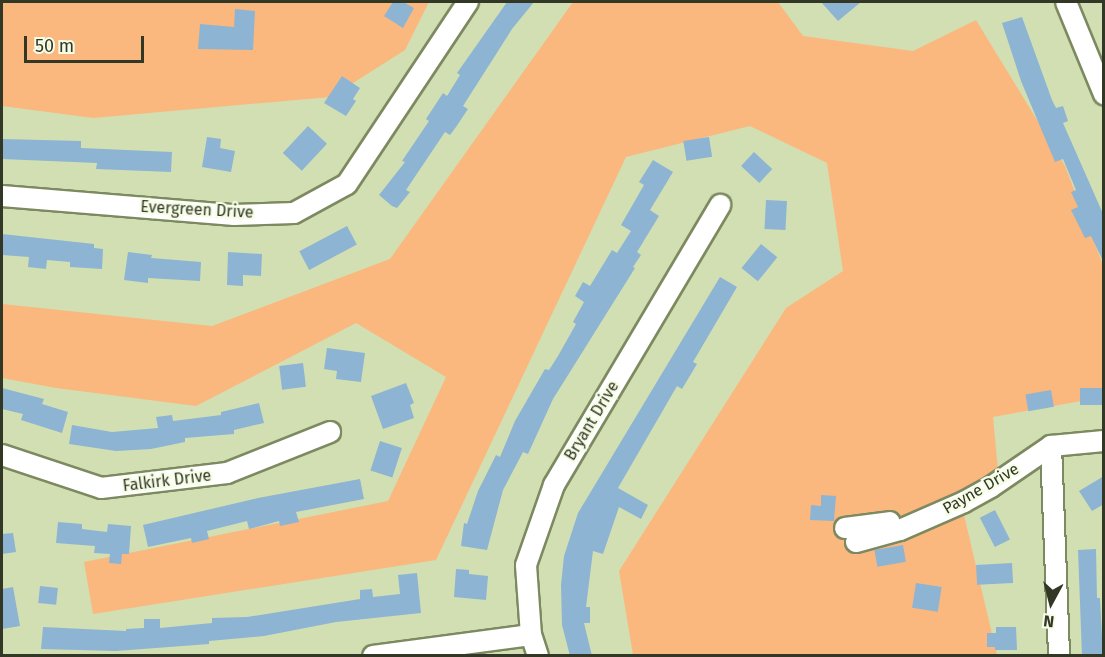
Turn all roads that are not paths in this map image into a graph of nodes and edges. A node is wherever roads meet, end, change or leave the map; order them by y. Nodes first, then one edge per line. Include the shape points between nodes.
1 (468, 2) edge
2 (1066, 2) edge
3 (1104, 94) edge
4 (2, 196) edge
5 (720, 205) dead end
6 (330, 432) dead end
7 (1104, 441) edge
8 (1051, 446) junction
9 (2, 455) edge
10 (851, 535) dead end
11 (531, 635) junction
12 (373, 656) edge
13 (537, 656) edge
14 (1059, 656) edge

1 - 4 street, Evergreen Drive via 347,184 294,213 234,215
2 - 3 street
5 - 11 street, Bryant Drive via 554,485 526,565
6 - 9 street, Falkirk Drive via 227,473 101,488
7 - 8 street
8 - 10 street, Payne Drive via 991,487 908,526
8 - 14 street
11 - 12 street
11 - 13 street, Bryant Drive

